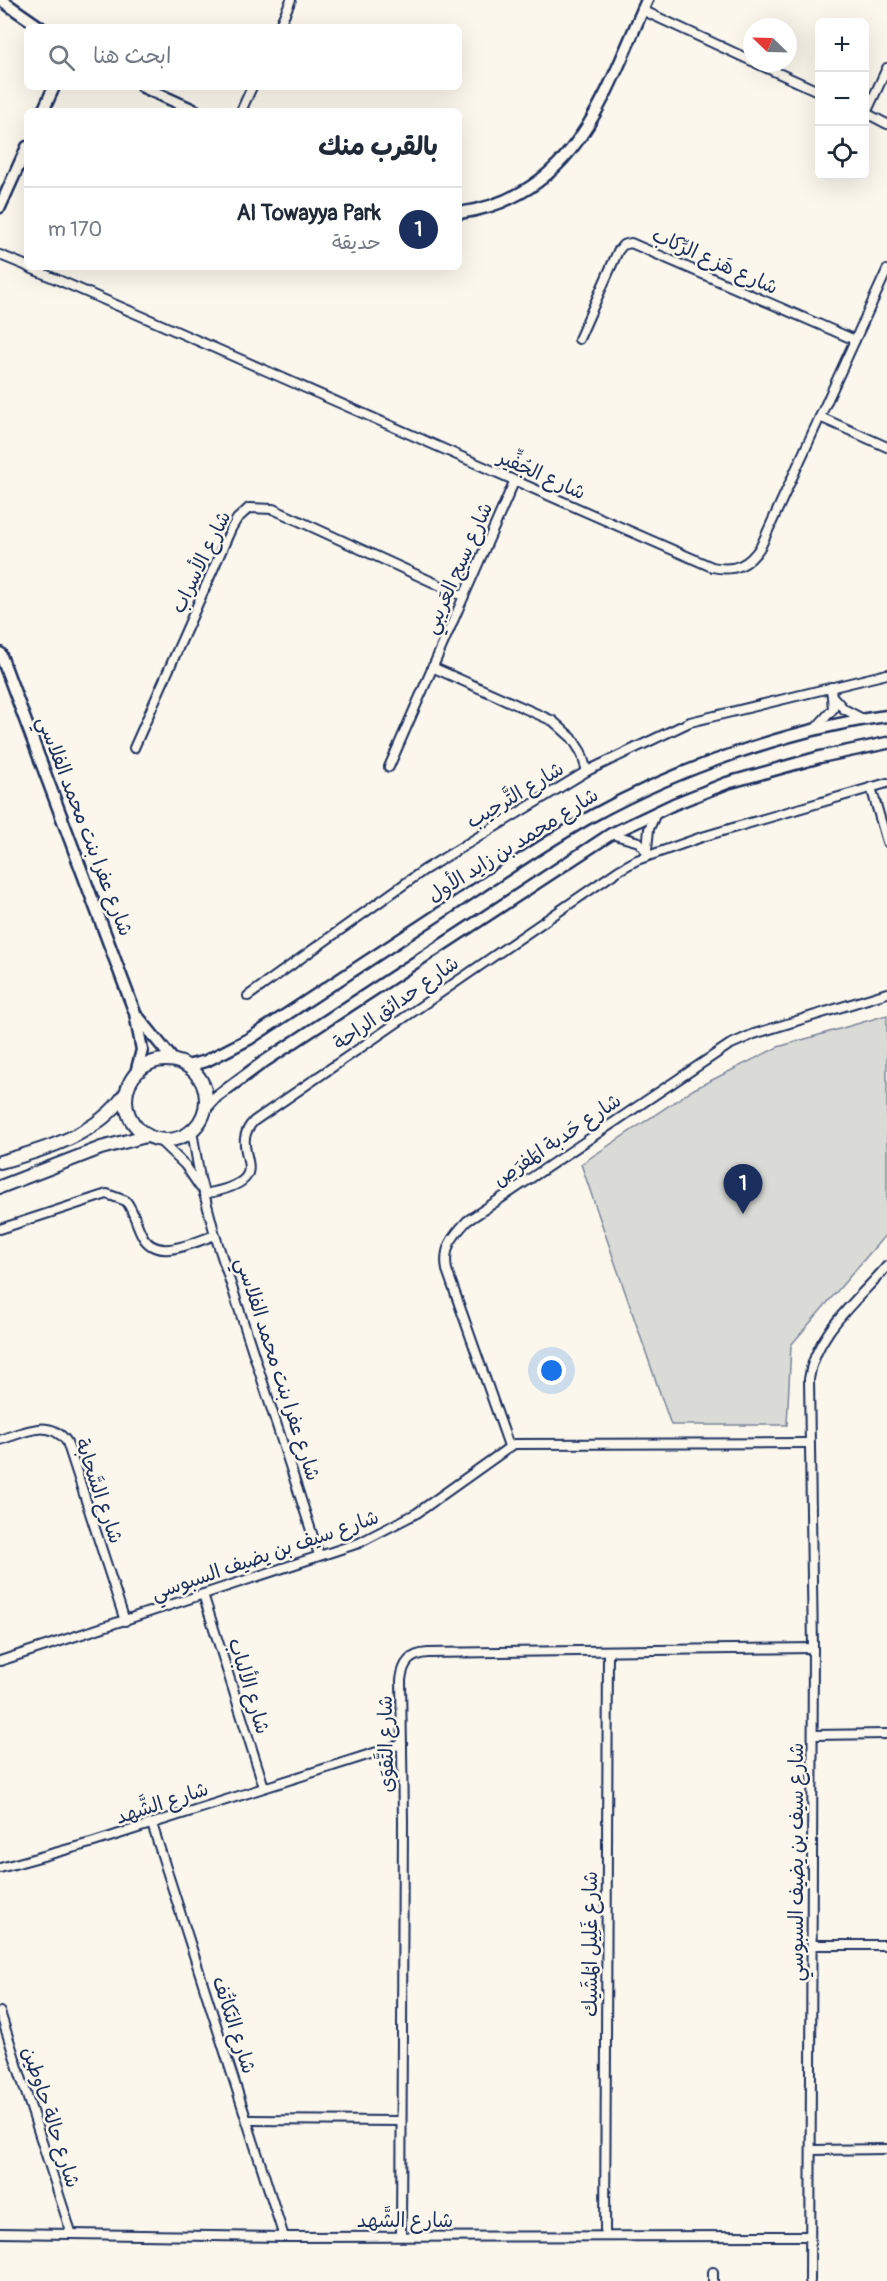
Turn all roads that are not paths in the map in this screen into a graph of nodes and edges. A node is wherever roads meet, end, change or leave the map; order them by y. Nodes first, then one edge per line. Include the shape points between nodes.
1 (1, 0) edge
2 (291, 0) edge
3 (645, 5) edge
4 (35, 24) edge
5 (280, 24) edge
6 (743, 56) edge
7 (887, 68) edge
8 (776, 72) edge
9 (53, 90) edge
10 (150, 90) edge
11 (251, 90) edge
12 (815, 90) edge
13 (869, 105) edge
14 (44, 108) edge
15 (189, 108) edge
16 (243, 108) edge
17 (869, 115) edge
18 (887, 123) edge
19 (24, 154) edge
20 (0, 207) edge
21 (462, 212) edge
22 (0, 255) edge
23 (24, 265) edge
24 (35, 270) edge
25 (887, 270) edge
26 (579, 339) dead end
27 (855, 340) junction
28 (820, 417) junction
29 (887, 447) edge
30 (514, 482) junction
31 (463, 596) junction
32 (0, 653) edge
33 (432, 668) junction
34 (887, 674) edge
35 (831, 687) junction
36 (833, 697) junction
37 (887, 716) edge
38 (864, 719) junction
39 (812, 732) junction
40 (887, 743) edge
41 (134, 748) dead end
42 (389, 767) dead end
43 (587, 771) junction
44 (887, 783) edge
45 (871, 787) junction
46 (657, 811) junction
47 (611, 834) junction
48 (887, 842) edge
49 (648, 852) junction
50 (887, 993) edge
51 (248, 996) dead end
52 (135, 1013) junction
53 (174, 1061) junction
54 (187, 1066) junction
55 (136, 1073) junction
56 (126, 1093) junction
57 (205, 1109) junction
58 (192, 1131) junction
59 (146, 1136) junction
60 (160, 1141) junction
61 (0, 1162) edge
62 (0, 1187) edge
63 (204, 1194) junction
64 (0, 1229) edge
65 (215, 1235) junction
66 (887, 1266) edge
67 (0, 1440) edge
68 (809, 1443) junction
69 (509, 1446) junction
70 (319, 1555) junction
71 (203, 1594) junction
72 (124, 1621) junction
73 (813, 1648) junction
74 (608, 1652) junction
75 (0, 1661) edge
76 (887, 1734) edge
77 (813, 1735) junction
78 (402, 1744) junction
79 (264, 1787) junction
80 (152, 1824) junction
81 (0, 1868) edge
82 (813, 1945) junction
83 (887, 1946) edge
84 (0, 2012) edge
85 (247, 2120) junction
86 (401, 2121) junction
87 (887, 2149) edge
88 (812, 2150) junction
89 (70, 2232) junction
90 (0, 2233) edge
91 (401, 2236) junction
92 (605, 2236) junction
93 (810, 2236) junction
94 (284, 2237) junction
95 (713, 2272) dead end
96 (713, 2281) edge
97 (810, 2281) edge

1 - 4 main road
2 - 5 street
3 - 6 street
3 - 21 main road via 590,123 554,171 504,202
7 - 13 street
8 - 12 street
9 - 14 main road
10 - 15 main road
11 - 16 street
17 - 18 street
19 - 20 main road
22 - 23 street, شارع الجُفِّير
24 - 30 street, شارع الجُفِّير
25 - 27 street, شارع الجُفِّير
26 - 27 street, شارع هَزع الرِّكاب via 618,251 631,243
27 - 28 street, شارع الجُفِّير
28 - 29 street
28 - 30 street, شارع الجُفِّير via 761,546 754,557 736,568 712,567
30 - 31 street, شارع سيح العَريبي
31 - 33 street, شارع سيح العَريبي
31 - 41 street, شارع الأسراب via 273,509 249,507 231,529
32 - 52 main road, شارع عفرا بنت محمد الفلاسي
33 - 42 street, شارع سيح العَريبي
33 - 43 street via 553,720 572,738
34 - 35 street, شارع التَّرحِيب
35 - 36 street
35 - 43 street, شارع التَّرحِيب via 690,722
36 - 38 street via 844,709
36 - 39 street via 829,716
37 - 38 main road, شارع محمد بن زايد الأول
38 - 39 main road, شارع محمد بن زايد الأول
39 - 54 main road, شارع محمد بن زايد الأول via 750,748 694,769 593,816 249,1039 206,1061
40 - 46 main road via 772,769
43 - 51 street, شارع التَّرحِيب via 424,870
44 - 45 street, شارع حدائق الراحة
45 - 48 street
45 - 49 street, شارع حدائق الراحة
46 - 47 main road
46 - 49 street via 649,829
47 - 49 street via 629,838
47 - 57 main road via 262,1063
49 - 63 street, شارع حدائق الراحة via 254,1121 245,1130 250,1165 246,1177 239,1185
50 - 69 street, شارع حَدبة المَفرَص via 729,1045 467,1221 454,1234 446,1251 447,1270
52 - 53 main road, شارع عفرا بنت محمد الفلاسي
52 - 55 main road, شارع عفرا بنت محمد الفلاسي via 142,1050
53 - 54 main road
53 - 55 main road via 147,1064
54 - 57 main road via 203,1084
55 - 56 main road
56 - 59 main road via 129,1118
56 - 61 main road via 106,1116 77,1135
57 - 58 main road
58 - 60 main road via 171,1141
58 - 63 street, شارع عفرا بنت محمد الفلاسي
59 - 60 main road
59 - 62 main road via 101,1148
60 - 63 street, شارع عفرا بنت محمد الفلاسي via 185,1165
63 - 65 street, شارع عفرا بنت محمد الفلاسي
64 - 65 street via 107,1194 126,1201 144,1239 155,1248 166,1250
65 - 70 street, شارع عفرا بنت محمد الفلاسي
66 - 68 street, شارع سيف بن يضيف السبوسي via 823,1339 814,1356 809,1379
67 - 72 street, شارع السَّحابة via 41,1427 62,1435
68 - 69 street
68 - 73 street, شارع سيف بن يضيف السبوسي
69 - 70 street, شارع سيف بن يضيف السبوسي via 384,1533
70 - 71 street, شارع سيف بن يضيف السبوسي
71 - 72 street, شارع سيف بن يضيف السبوسي
71 - 79 street, شارع الألباب
72 - 75 street, شارع سيف بن يضيف السبوسي
73 - 74 street, شارع التَّقوَى
73 - 77 street, شارع سيف بن يضيف السبوسي
74 - 78 street, شارع التَّقوَى via 417,1653 403,1668
74 - 92 street, شارع غَلِيل المُشَيك
76 - 77 street
77 - 82 street, شارع سيف بن يضيف السبوسي
78 - 79 street, شارع الشَّهد
78 - 86 street, شارع التَّقوَى
79 - 80 street, شارع الشَّهد
80 - 81 street, شارع الشَّهد
80 - 85 street, شارع التَكاتُف
82 - 83 street
82 - 88 street, شارع سيف بن يضيف السبوسي
84 - 89 street, شارع حالة حاوطين
85 - 86 street
85 - 94 street, شارع التَكاتُف
86 - 91 street, شارع التَّقوَى
87 - 88 street
88 - 93 street, شارع سيف بن يضيف السبوسي
89 - 90 street, شارع الشَّهد
89 - 94 street, شارع الشَّهد
91 - 92 street, شارع الشَّهد
91 - 94 street, شارع الشَّهد
92 - 93 street, شارع الشَّهد
93 - 97 street, شارع سيف بن يضيف السبوسي
95 - 96 street

